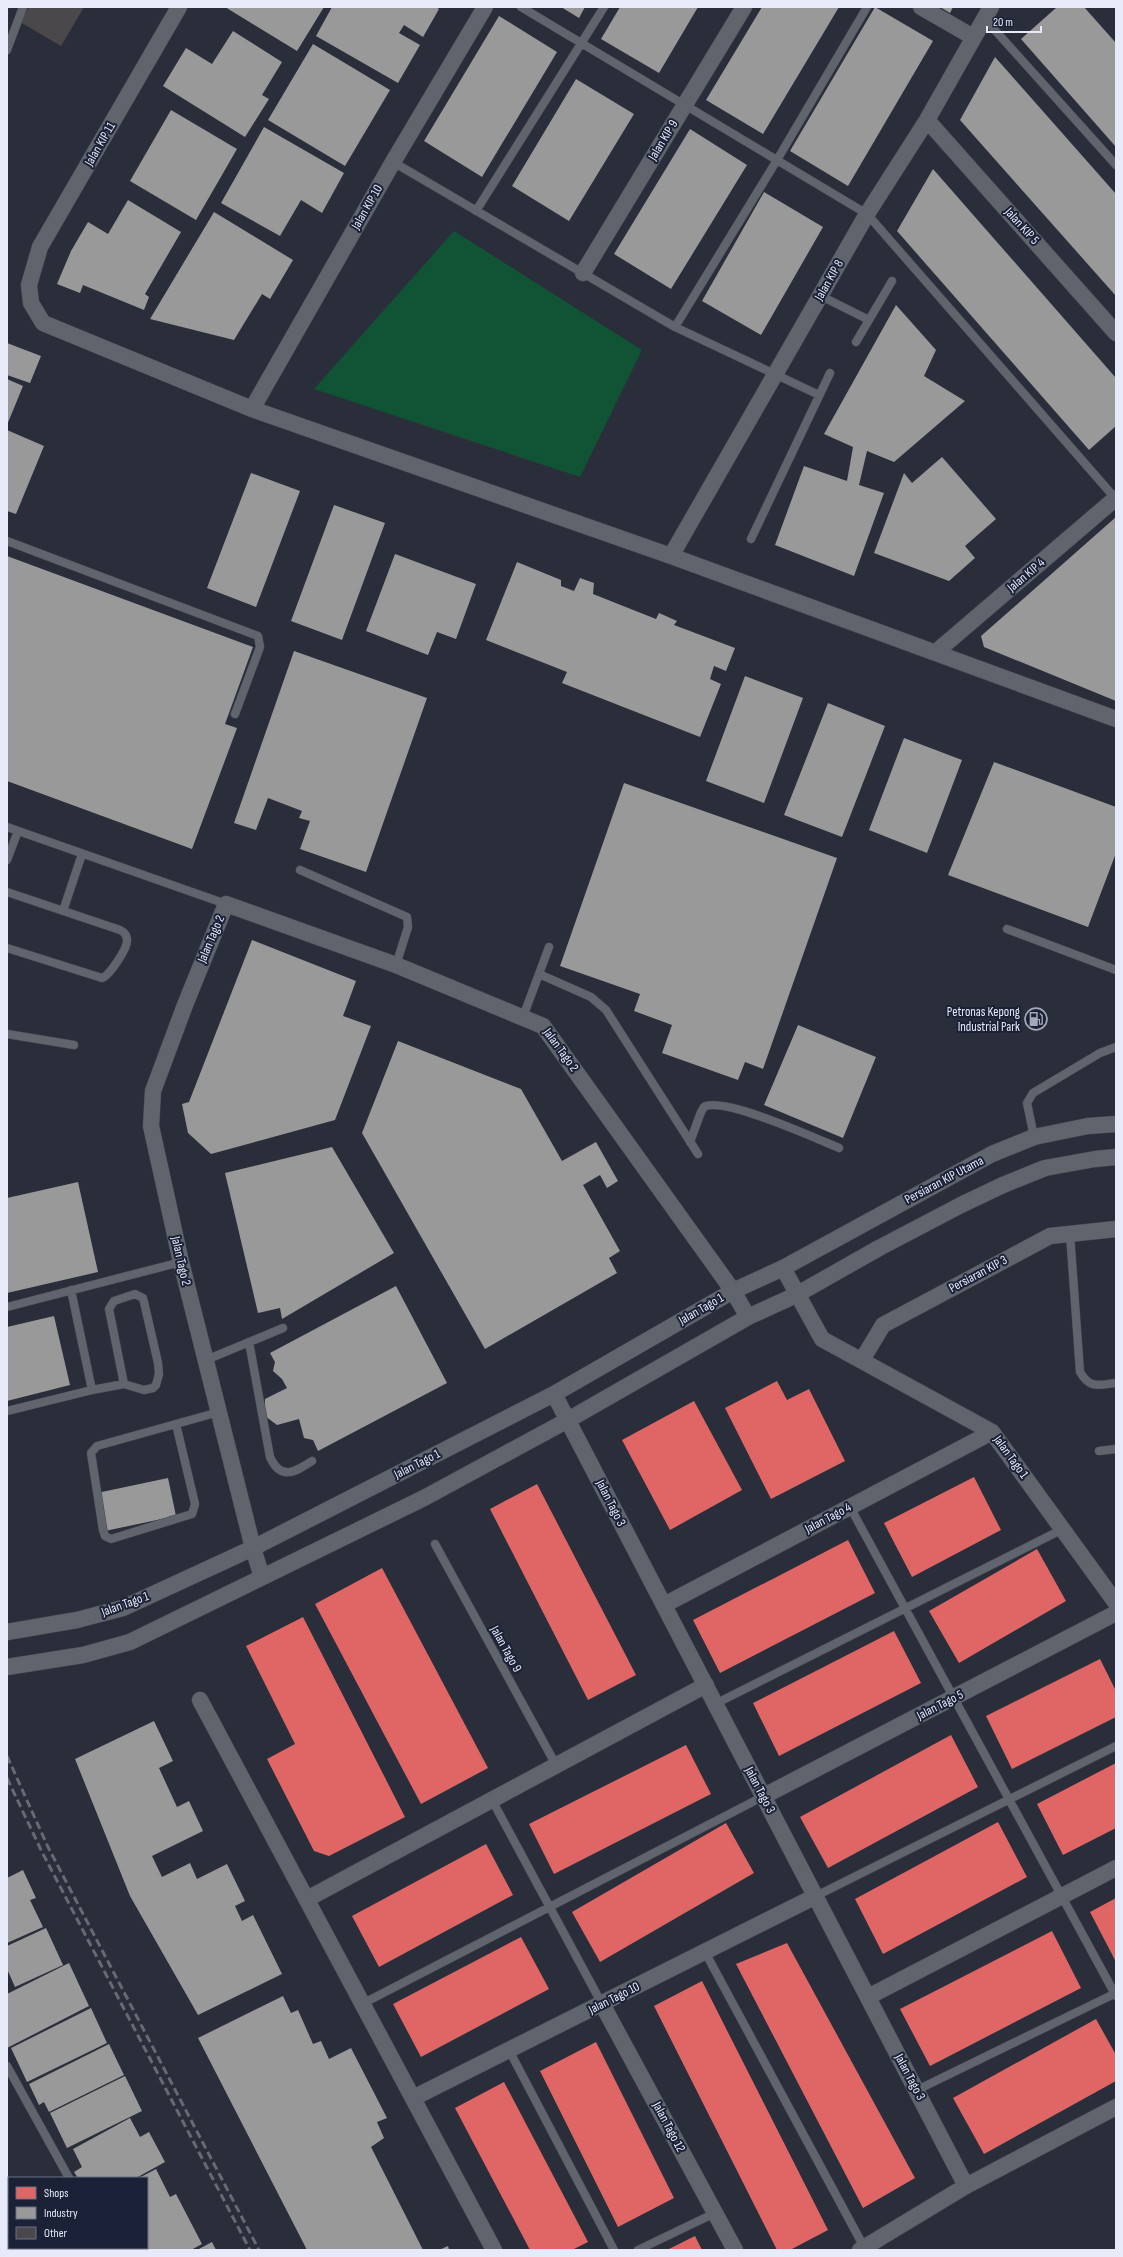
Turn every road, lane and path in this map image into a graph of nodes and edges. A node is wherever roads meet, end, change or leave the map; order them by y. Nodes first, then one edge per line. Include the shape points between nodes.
1 (23, 7) edge
2 (180, 7) edge
3 (485, 7) edge
4 (521, 7) edge
5 (604, 7) edge
6 (744, 7) edge
7 (867, 7) edge
8 (921, 7) edge
9 (988, 12) edge
10 (973, 37) junction
11 (582, 44) junction
12 (7, 50) edge
13 (685, 105) junction
14 (927, 120) junction
15 (777, 160) junction
16 (393, 162) junction
17 (1116, 165) edge
18 (476, 211) junction
19 (867, 214) junction
20 (583, 273) junction
21 (892, 281) dead end
22 (821, 296) junction
23 (869, 320) junction
24 (675, 327) junction
25 (1116, 333) edge
26 (856, 342) dead end
27 (830, 373) dead end
28 (776, 374) junction
29 (819, 395) junction
30 (252, 409) junction
31 (1116, 498) edge
32 (751, 539) dead end
33 (7, 541) edge
34 (671, 556) junction
35 (936, 652) junction
36 (235, 714) dead end
37 (1116, 719) edge
38 (7, 827) edge
39 (18, 831) junction
40 (82, 854) junction
41 (7, 860) edge
42 (300, 870) dead end
43 (7, 892) edge
44 (226, 904) junction
45 (63, 911) junction
46 (1007, 930) dead end
47 (550, 947) dead end
48 (7, 948) edge
49 (396, 965) junction
50 (1116, 970) edge
51 (540, 974) junction
52 (523, 1017) junction
53 (7, 1034) edge
54 (74, 1045) dead end
55 (1116, 1047) edge
56 (1116, 1124) edge
57 (1034, 1137) junction
58 (690, 1142) junction
59 (839, 1148) dead end
60 (698, 1154) dead end
61 (1116, 1157) edge
62 (1116, 1229) edge
63 (1070, 1234) junction
64 (180, 1262) junction
65 (783, 1268) junction
66 (71, 1290) junction
67 (733, 1291) junction
68 (796, 1295) junction
69 (7, 1307) edge
70 (748, 1317) junction
71 (283, 1328) dead end
72 (249, 1342) junction
73 (206, 1360) junction
74 (862, 1360) junction
75 (1116, 1383) edge
76 (124, 1384) junction
77 (92, 1390) junction
78 (554, 1394) junction
79 (7, 1411) edge
80 (219, 1412) junction
81 (568, 1420) junction
82 (176, 1424) junction
83 (992, 1432) junction
84 (1116, 1449) edge
85 (1099, 1451) dead end
86 (312, 1461) dead end
87 (850, 1507) junction
88 (1063, 1529) junction
89 (435, 1544) dead end
90 (253, 1548) junction
91 (262, 1577) junction
92 (1116, 1603) edge
93 (664, 1605) junction
94 (905, 1608) junction
95 (1116, 1614) edge
96 (7, 1632) edge
97 (7, 1667) edge
98 (706, 1685) junction
99 (954, 1698) junction
100 (200, 1700) dead end
101 (715, 1704) junction
102 (1116, 1746) edge
103 (556, 1765) junction
104 (764, 1796) junction
105 (1009, 1799) junction
106 (492, 1800) junction
107 (1116, 1868) edge
108 (816, 1896) junction
109 (1062, 1896) junction
110 (307, 1899) junction
111 (550, 1907) junction
112 (705, 1952) junction
113 (1116, 1994) edge
114 (868, 1998) junction
115 (362, 2004) junction
116 (602, 2004) junction
117 (509, 2050) junction
118 (7, 2066) edge
119 (917, 2090) junction
120 (413, 2098) junction
121 (1116, 2107) edge
122 (68, 2177) edge
123 (966, 2186) junction
124 (716, 2213) junction
125 (862, 2249) edge
126 (494, 2250) edge
127 (614, 2250) edge
128 (638, 2250) edge
129 (735, 2250) edge

1 - 12 lane
2 - 30 street, Jalan KIP 11 via 40,247 29,285 31,304 43,323
3 - 16 street, Jalan KIP 10
4 - 11 lane
5 - 11 lane
6 - 13 street, Jalan KIP 9
7 - 15 lane
8 - 10 street
9 - 10 street, Jalan KIP 8
9 - 17 lane
10 - 14 street, Jalan KIP 8
11 - 13 lane
11 - 18 lane
13 - 15 lane
13 - 20 street, Jalan KIP 9
14 - 19 street, Jalan KIP 8
14 - 25 street, Jalan KIP 5
15 - 19 lane
15 - 24 lane
16 - 18 lane
16 - 30 street, Jalan KIP 10
18 - 20 lane
19 - 22 street, Jalan KIP 8
19 - 31 lane
20 - 24 lane
21 - 23 lane
22 - 23 lane
22 - 28 street, Jalan KIP 8
23 - 26 lane
24 - 28 lane
27 - 29 lane
28 - 29 lane
28 - 34 street, Jalan KIP 8
29 - 32 lane
30 - 34 street
31 - 35 street, Jalan KIP 4
33 - 36 lane via 258,636 260,647
34 - 35 street
35 - 37 street
38 - 39 lane
39 - 40 lane
39 - 41 lane
40 - 44 lane
40 - 45 lane
42 - 49 lane via 406,917 408,927
43 - 45 lane
44 - 49 street, Jalan Tago 2
44 - 64 street, Jalan Tago 2 via 153,1091 151,1126
45 - 48 lane via 120,930 125,934 126,946 106,977 97,978
46 - 50 lane
47 - 51 lane
49 - 52 street, Jalan Tago 2
51 - 52 lane
51 - 58 lane via 591,997 603,1007
52 - 67 street, Jalan Tago 2 via 543,1026
53 - 54 lane
55 - 57 lane via 1100,1053 1033,1093 1027,1103
56 - 57 street, Persiaran KIP Utama via 1088,1126
57 - 65 street, Persiaran KIP Utama via 992,1154 949,1176
58 - 59 lane via 704,1107 713,1104 750,1113
58 - 60 lane
61 - 68 street via 1045,1168 1003,1185 878,1248
62 - 63 street, Persiaran KIP 3
63 - 74 street, Persiaran KIP 3 via 1050,1236 883,1325
63 - 75 lane via 1080,1372 1086,1382 1094,1385
64 - 66 lane
64 - 73 street, Jalan Tago 2
65 - 67 street, Jalan Tago 1
65 - 68 street, Jalan Tago 1
66 - 69 lane
66 - 77 lane
67 - 70 street, Jalan Tago 2
67 - 78 street, Jalan Tago 1
68 - 70 street
68 - 74 street, Jalan Tago 1 via 822,1339
70 - 81 street
71 - 72 lane
72 - 73 lane
72 - 86 lane via 270,1457 274,1464 290,1473
73 - 80 street, Jalan Tago 2
74 - 83 street, Jalan Tago 1
76 - 76 lane via 144,1390 153,1388 159,1374 143,1298 135,1294 114,1301 109,1309
76 - 77 lane
77 - 79 lane
78 - 81 street, Jalan Tago 3
78 - 90 street, Jalan Tago 1
80 - 82 lane
80 - 90 street, Jalan Tago 2
81 - 91 street via 424,1498
81 - 93 street, Jalan Tago 3
82 - 82 lane via 97,1446 91,1453 105,1536 111,1539 192,1514 195,1504
83 - 87 street, Jalan Tago 4
83 - 88 street, Jalan Tago 1
84 - 85 lane
87 - 93 street, Jalan Tago 4
87 - 94 lane
88 - 92 street, Jalan Tago 1
88 - 94 lane
89 - 103 lane, Jalan Tago 9
90 - 91 street, Jalan Tago 2
90 - 96 street, Jalan Tago 1 via 123,1608 77,1620
91 - 97 street via 130,1642 83,1655
93 - 98 street, Jalan Tago 3
94 - 99 lane
94 - 101 lane
95 - 99 street, Jalan Tago 5
98 - 101 street, Jalan Tago 3
98 - 103 street
99 - 104 street, Jalan Tago 5
99 - 105 lane
100 - 110 street
101 - 104 street, Jalan Tago 3
102 - 105 lane
103 - 106 street
104 - 108 street, Jalan Tago 3
104 - 111 lane
105 - 108 lane
105 - 109 lane
106 - 110 street
106 - 111 lane
107 - 109 street
108 - 112 street, Jalan Tago 10
108 - 114 street, Jalan Tago 3
109 - 113 lane
109 - 114 street
110 - 115 street
111 - 115 lane
111 - 116 lane
112 - 116 street, Jalan Tago 10
112 - 125 lane
113 - 119 lane
114 - 119 street, Jalan Tago 3
115 - 120 street
116 - 117 street, Jalan Tago 10
116 - 124 street, Jalan Tago 12
117 - 120 street, Jalan Tago 10
117 - 127 lane
118 - 122 lane
119 - 123 street, Jalan Tago 3
120 - 126 street
121 - 123 street
123 - 125 street
124 - 128 lane
124 - 129 street, Jalan Tago 12

